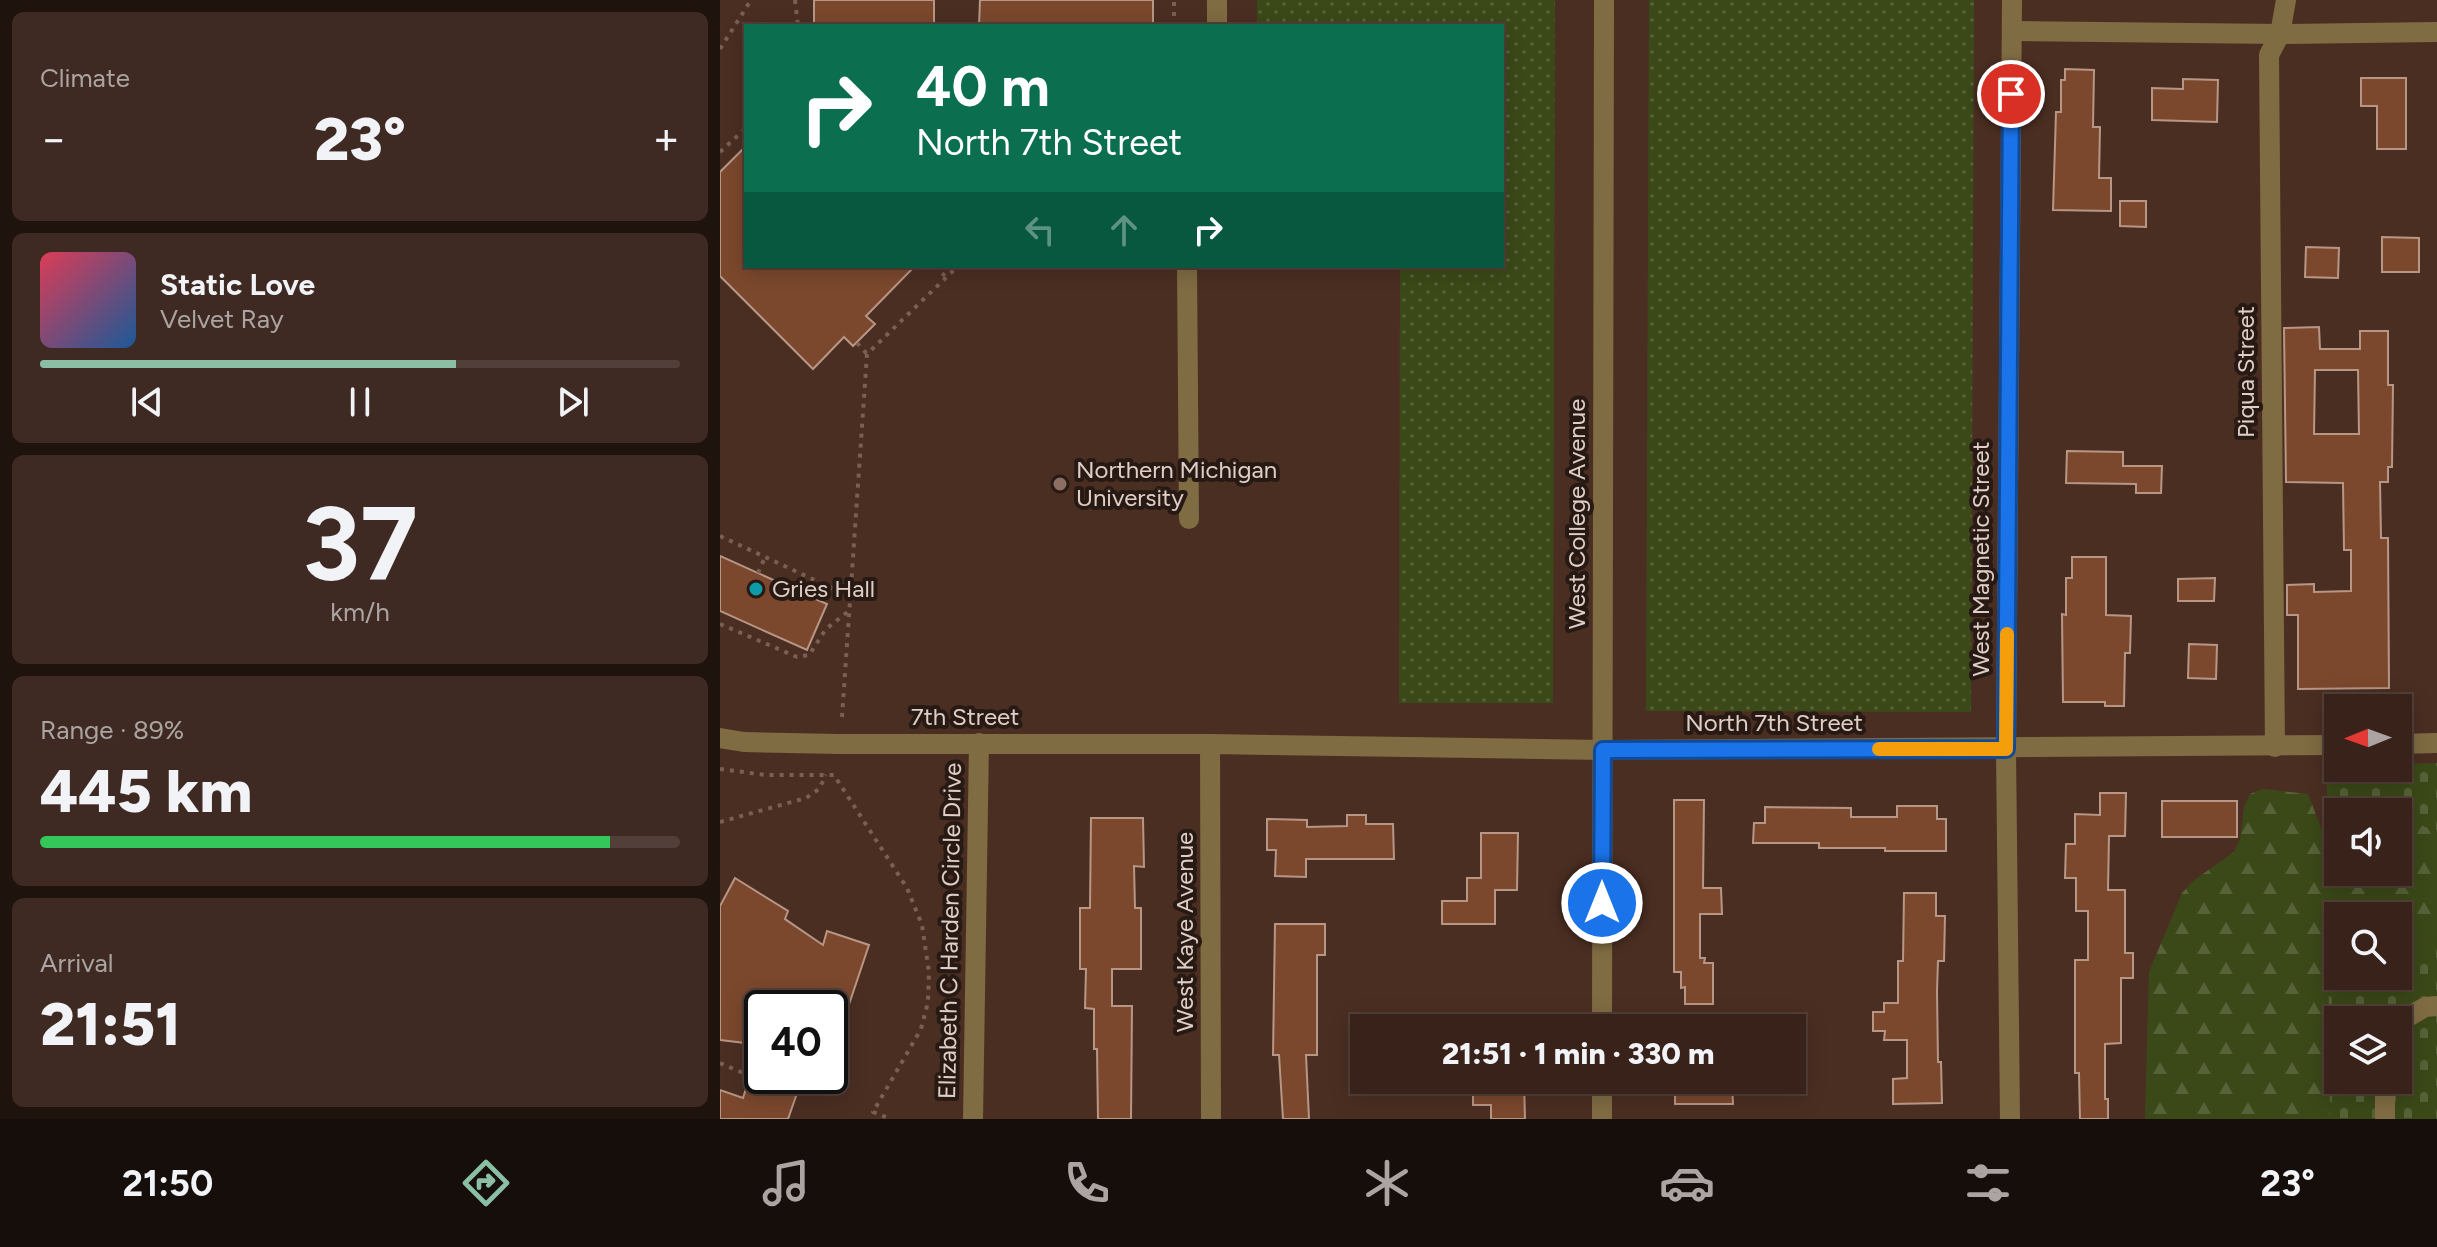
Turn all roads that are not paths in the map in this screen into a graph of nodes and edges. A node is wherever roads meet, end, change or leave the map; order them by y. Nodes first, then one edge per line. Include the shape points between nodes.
1 (1217, 0) edge
2 (1604, 0) edge
3 (2012, 0) edge
4 (2286, 0) edge
5 (1217, 24) edge
6 (2012, 31) junction
7 (2437, 32) edge
8 (2280, 34) junction
9 (1187, 268) edge
10 (1189, 519) dead end
11 (720, 738) edge
12 (979, 743) junction
13 (2437, 743) edge
14 (1210, 744) junction
15 (2412, 744) edge
16 (2324, 745) edge
17 (2275, 747) junction
18 (2006, 749) junction
19 (1603, 750) junction
20 (2437, 1006) edge
21 (1602, 1014) edge
22 (2412, 1015) edge
23 (1602, 1094) edge
24 (2385, 1094) edge
25 (973, 1119) edge
26 (1211, 1119) edge
27 (1602, 1119) edge
28 (2010, 1119) edge
29 (2385, 1119) edge

1 - 5 street
2 - 19 street, West College Avenue
3 - 6 street, West Magnetic Street
4 - 8 street, Piqua Street
6 - 8 street
6 - 18 street, West Magnetic Street
7 - 8 street
8 - 17 street, Piqua Street via 2269,55
9 - 10 street
11 - 12 street, 7th Street
12 - 14 street, 7th Street
12 - 25 street, Elizabeth C Harden Circle Drive
13 - 15 street
14 - 19 street, North 7th Street
14 - 26 street, West Kaye Avenue
16 - 17 street, North 7th Street
17 - 18 street, North 7th Street
18 - 19 street, North 7th Street
18 - 28 street, West Magnetic Street
19 - 21 street, West College Avenue
20 - 22 street
23 - 27 street
24 - 29 street

